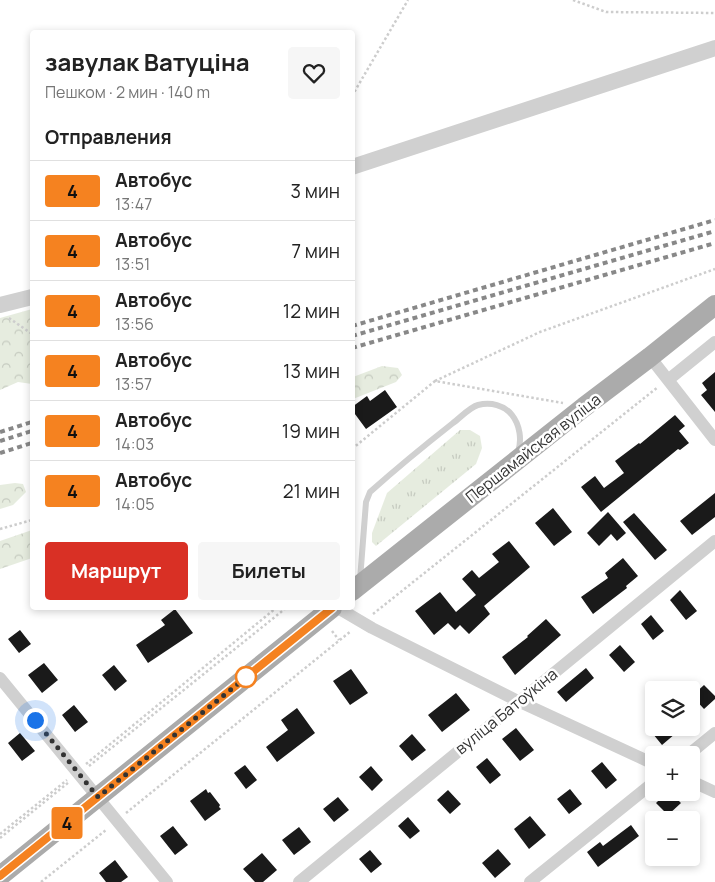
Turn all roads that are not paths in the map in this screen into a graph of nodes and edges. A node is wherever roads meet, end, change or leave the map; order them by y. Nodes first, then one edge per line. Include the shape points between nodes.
1 (715, 48) edge
2 (355, 166) edge
3 (30, 298) edge
4 (715, 305) edge
5 (4, 311) edge
6 (715, 342) edge
7 (650, 357) junction
8 (668, 380) junction
9 (715, 440) edge
10 (515, 462) junction
11 (715, 541) edge
12 (356, 588) edge
13 (330, 610) edge
14 (341, 610) edge
15 (0, 678) edge
16 (518, 701) junction
17 (715, 733) edge
18 (699, 746) edge
19 (645, 760) edge
20 (700, 785) edge
21 (645, 789) edge
22 (715, 792) edge
23 (98, 797) junction
24 (0, 876) edge
25 (167, 882) edge
26 (298, 882) edge
27 (530, 882) edge

1 - 2 street
3 - 5 street
4 - 7 main road, Першамайская вуліца
6 - 8 street
7 - 8 street
7 - 10 main road, Першамайская вуліца
8 - 9 street
10 - 12 main road, Першамайская вуліца
10 - 12 lane via 520,446 519,428 514,417 507,409 494,403 476,405 370,492 366,502
11 - 16 street, вуліца Батоўкіна
13 - 23 main road
14 - 16 street
15 - 23 street
16 - 19 street
16 - 26 street, вуліца Батоўкіна
17 - 18 street
20 - 22 street
21 - 27 street
23 - 24 main road
23 - 25 street

